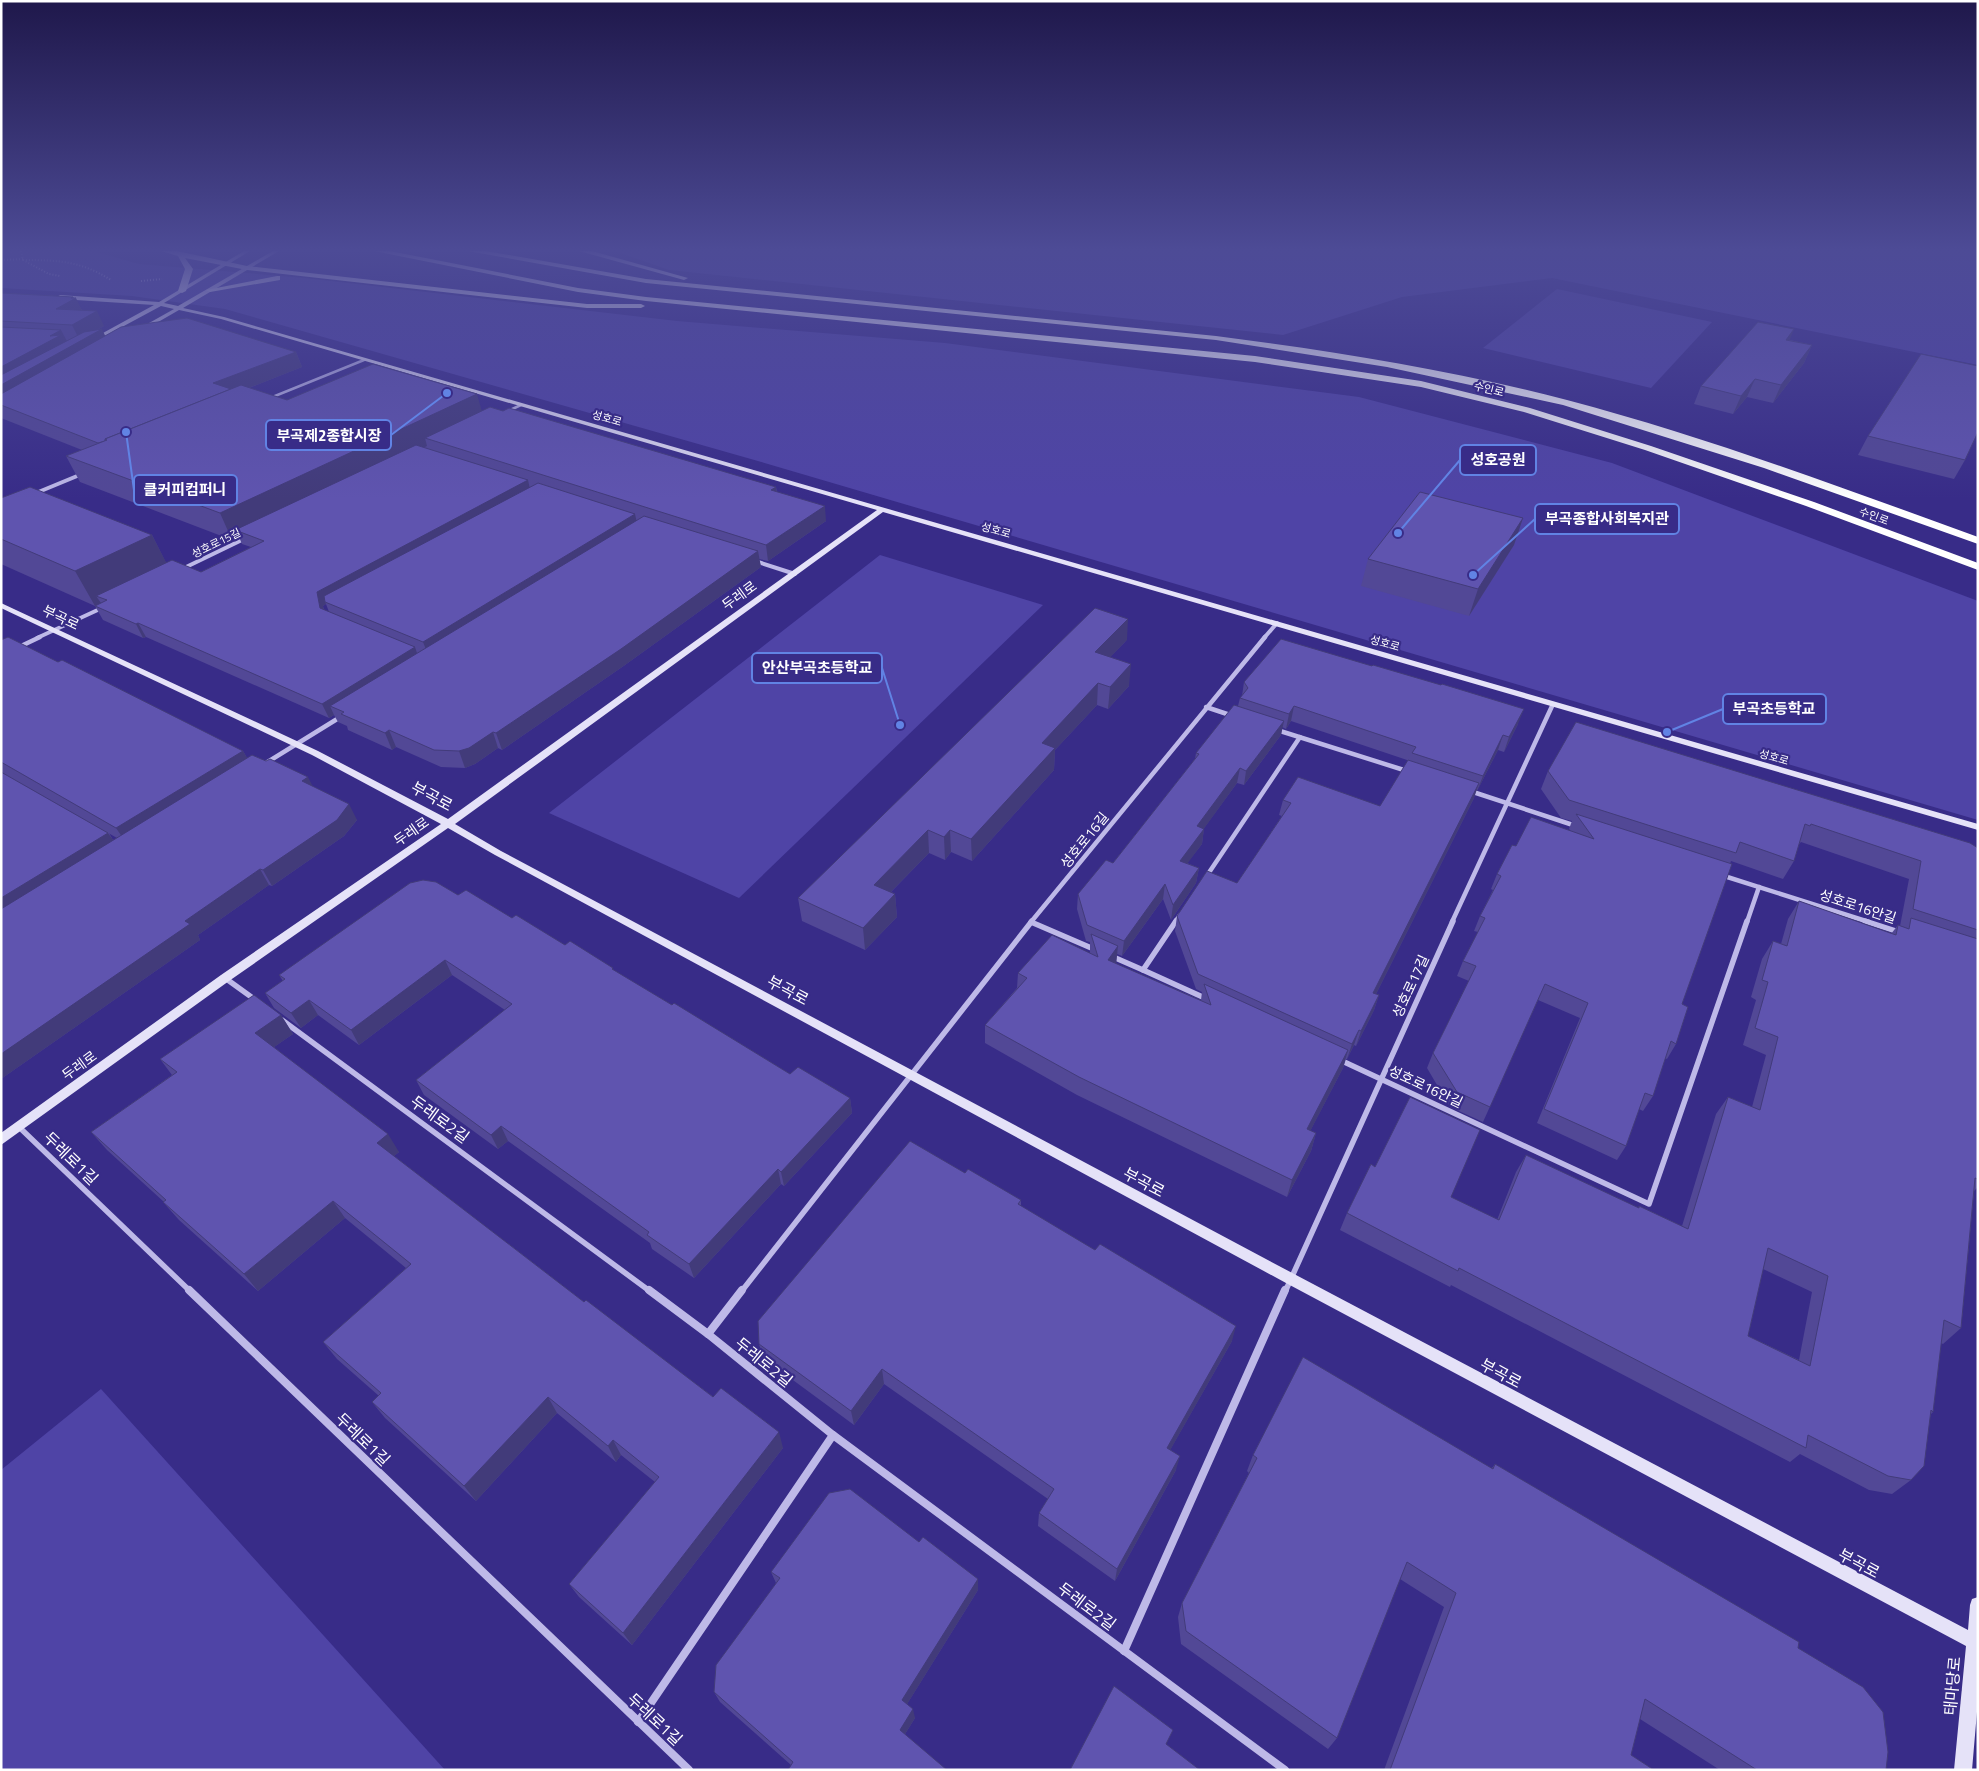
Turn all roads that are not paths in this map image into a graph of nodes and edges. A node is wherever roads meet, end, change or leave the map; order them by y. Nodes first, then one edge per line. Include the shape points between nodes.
1 (105, 334) edge
2 (275, 334) edge
3 (995, 334) edge
4 (1172, 334) edge
5 (87, 343) edge
6 (364, 360) junction
7 (264, 400) edge
8 (521, 405) junction
9 (504, 413) edge
10 (83, 474) edge
11 (28, 496) edge
12 (883, 509) junction
13 (250, 536) edge
14 (1978, 541) edge
15 (748, 559) edge
16 (1977, 567) edge
17 (179, 570) edge
18 (795, 574) junction
19 (1, 605) edge
20 (108, 605) edge
21 (1277, 623) junction
22 (54, 631) junction
23 (10, 652) edge
24 (1553, 704) junction
25 (1206, 708) junction
26 (347, 713) edge
27 (1244, 719) edge
28 (1272, 728) edge
29 (1300, 737) junction
30 (298, 744) junction
31 (264, 765) edge
32 (1413, 773) edge
33 (1460, 788) edge
34 (1507, 803) junction
35 (449, 823) junction
36 (1978, 827) edge
37 (1581, 828) edge
38 (1712, 872) edge
39 (1202, 882) edge
40 (1758, 887) junction
41 (1186, 906) edge
42 (1031, 922) junction
43 (1905, 934) edge
44 (1100, 952) edge
45 (1108, 955) edge
46 (1143, 970) junction
47 (225, 978) junction
48 (1213, 1002) edge
49 (264, 1007) edge
50 (272, 1013) edge
51 (1336, 1058) edge
52 (912, 1075) junction
53 (1380, 1078) junction
54 (19, 1127) junction
55 (1, 1140) edge
56 (1291, 1279) junction
57 (708, 1334) junction
58 (833, 1435) junction
59 (1978, 1605) edge
60 (1976, 1643) edge
61 (1124, 1651) junction
62 (638, 1722) junction
63 (689, 1770) edge
64 (1285, 1770) edge
65 (1964, 1770) edge

1 - 5 street
2 - 6 street, 성호로
3 - 16 highway, 수인로 via 1255,359 1421,384 1527,410 1648,448
4 - 14 highway, 수인로 via 1296,348 1417,369 1557,401 1676,436
6 - 7 street
6 - 8 street, 성호로
8 - 9 street
8 - 12 street, 성호로
10 - 11 street
12 - 18 street, 두레로
12 - 21 street, 성호로
13 - 17 street, 성호로15길
15 - 18 street
18 - 35 street, 두레로
19 - 22 street, 부곡로
20 - 22 street
21 - 24 street, 성호로
21 - 25 street, 성호로16길
22 - 23 street
22 - 30 street, 부곡로
24 - 34 street, 성호로17길
24 - 36 street, 성호로
25 - 27 street
25 - 42 street, 성호로16길
26 - 30 street
28 - 29 street
29 - 32 street
29 - 39 street
30 - 31 street
30 - 35 street, 부곡로
33 - 34 street
34 - 37 street
34 - 53 street, 성호로17길
35 - 47 street, 두레로
35 - 52 street, 부곡로 via 498,853
38 - 40 street, 성호로16안길
40 - 43 street, 성호로16안길
40 - 53 street, 성호로16안길 via 1649,1204
41 - 46 street
42 - 44 street
42 - 52 street, 성호로16길
45 - 46 street
46 - 48 street
47 - 49 street
47 - 54 street, 두레로
50 - 57 street, 두레로2길
51 - 53 street, 성호로16안길
52 - 56 street, 부곡로
52 - 57 street, 성호로16길
53 - 56 street, 성호로17길
54 - 55 street, 두레로
54 - 62 street, 두레로1길
56 - 60 street, 부곡로
56 - 61 street, 성호로17길
57 - 58 street, 두레로2길
58 - 61 street, 두레로2길
58 - 62 street
59 - 60 street, 태마당로
60 - 65 street, 태마당로
61 - 64 street, 두레로2길
62 - 63 street, 두레로1길

